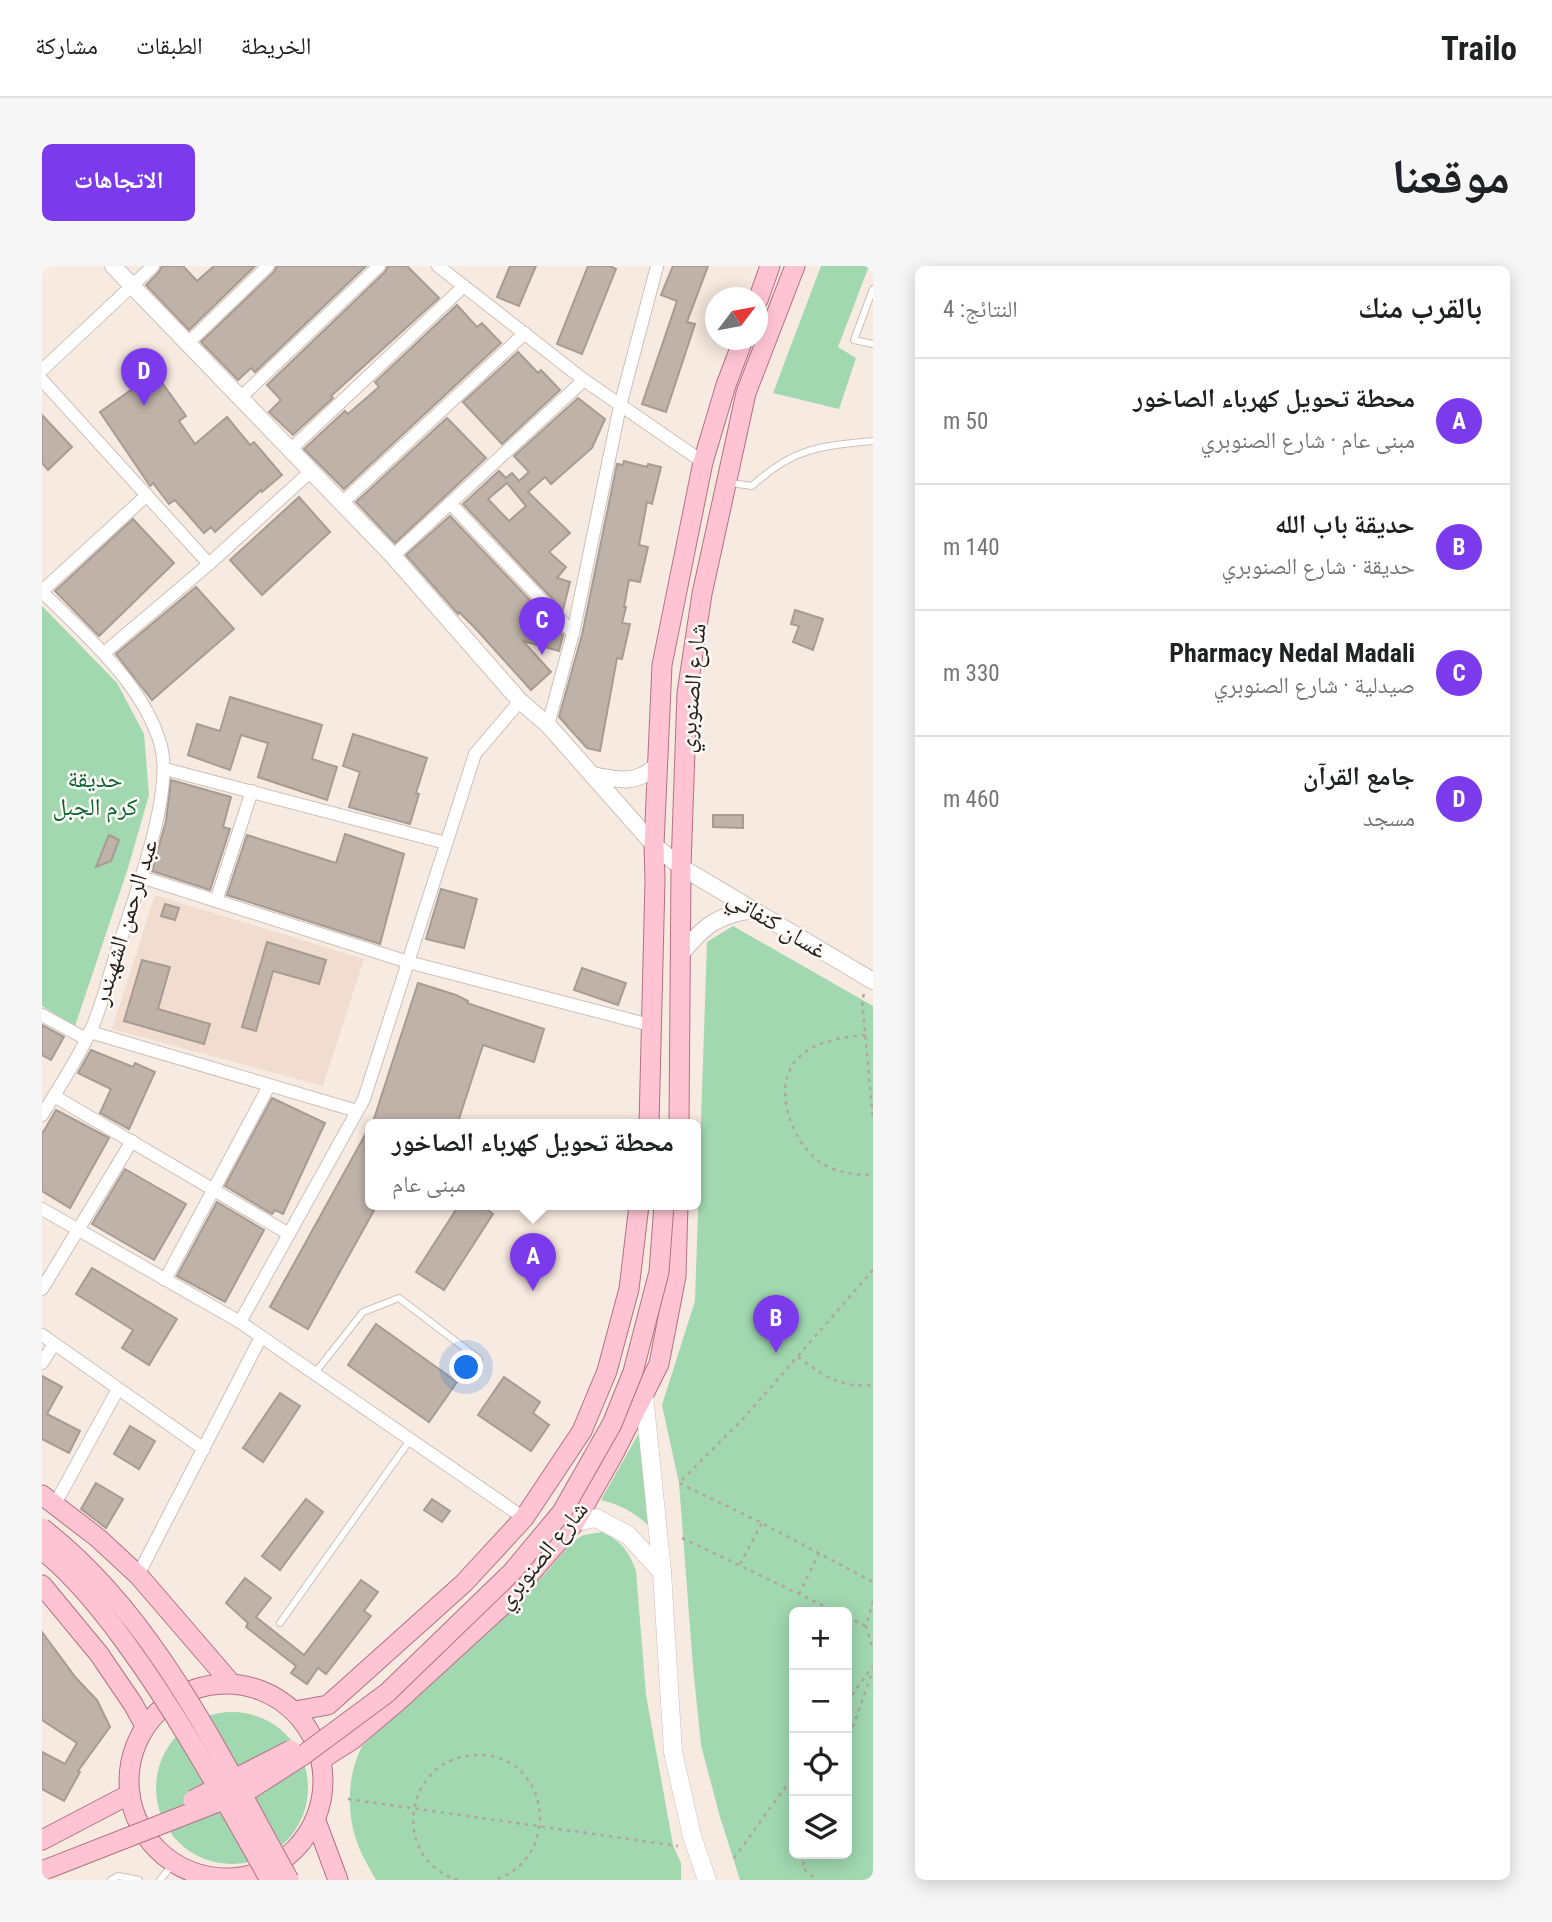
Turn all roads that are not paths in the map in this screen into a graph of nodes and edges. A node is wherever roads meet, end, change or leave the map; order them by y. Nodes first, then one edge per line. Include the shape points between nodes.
1 (113, 266) edge
2 (153, 266) edge
3 (268, 266) edge
4 (379, 266) edge
5 (438, 266) edge
6 (658, 266) edge
7 (771, 266) edge
8 (795, 266) edge
9 (133, 286) junction
10 (464, 286) junction
11 (763, 287) edge
12 (873, 289) edge
13 (525, 333) junction
14 (187, 344) junction
15 (873, 344) edge
16 (739, 350) edge
17 (42, 370) edge
18 (42, 380) edge
19 (584, 380) junction
20 (240, 398) junction
21 (620, 405) junction
22 (873, 441) edge
23 (289, 451) junction
24 (703, 462) junction
25 (310, 472) junction
26 (725, 482) junction
27 (147, 495) junction
28 (342, 503) junction
29 (450, 503) junction
30 (393, 556) junction
31 (209, 564) junction
32 (42, 592) edge
33 (573, 633) junction
34 (104, 653) junction
35 (520, 701) junction
36 (548, 725) junction
37 (657, 765) junction
38 (165, 769) junction
39 (592, 775) junction
40 (252, 791) junction
41 (446, 843) junction
42 (654, 845) junction
43 (681, 867) junction
44 (141, 877) junction
45 (216, 901) junction
46 (753, 910) junction
47 (680, 955) junction
48 (408, 962) junction
49 (871, 980) edge
50 (42, 1015) edge
51 (650, 1025) junction
52 (88, 1036) junction
53 (268, 1086) junction
54 (54, 1096) junction
55 (357, 1111) junction
56 (42, 1115) edge
57 (649, 1119) edge
58 (679, 1119) edge
59 (132, 1141) junction
60 (213, 1189) junction
61 (42, 1209) edge
62 (638, 1210) edge
63 (653, 1210) edge
64 (664, 1210) edge
65 (678, 1210) edge
66 (78, 1230) junction
67 (289, 1234) junction
68 (165, 1280) junction
69 (42, 1289) edge
70 (240, 1322) junction
71 (42, 1335) edge
72 (261, 1337) junction
73 (54, 1344) junction
74 (479, 1359) dead end
75 (42, 1363) edge
76 (314, 1374) junction
77 (118, 1389) junction
78 (644, 1395) junction
79 (410, 1440) junction
80 (204, 1449) junction
81 (48, 1500) edge
82 (524, 1518) junction
83 (575, 1522) junction
84 (42, 1528) edge
85 (42, 1550) edge
86 (662, 1572) junction
87 (138, 1575) junction
88 (42, 1585) edge
89 (280, 1623) dead end
90 (370, 1670) junction
91 (231, 1683) junction
92 (397, 1702) junction
93 (295, 1711) junction
94 (145, 1726) junction
95 (322, 1759) junction
96 (130, 1794) junction
97 (316, 1821) junction
98 (42, 1840) edge
99 (151, 1843) junction
100 (42, 1860) edge
101 (174, 1863) junction
102 (42, 1871) edge
103 (212, 1879) edge
104 (42, 1880) edge
105 (111, 1880) edge
106 (139, 1880) edge
107 (160, 1880) edge
108 (270, 1880) edge
109 (289, 1880) edge
110 (338, 1880) edge
111 (707, 1880) edge

1 - 9 street, غسان كنفاتي
2 - 9 street
3 - 14 street
4 - 20 street
5 - 10 street
6 - 21 street
7 - 11 main road
8 - 26 main road, شارع الصنوبري via 746,393
9 - 14 street, غسان كنفاتي
9 - 17 street
10 - 13 street
10 - 23 street
12 - 15 lane via 854,340
13 - 19 street
13 - 28 street
14 - 20 street, غسان كنفاتي
16 - 24 main road, شارع الصنوبري
18 - 27 street
19 - 21 street
19 - 29 street
20 - 23 street, غسان كنفاتي
21 - 24 street
21 - 33 street
22 - 26 lane via 811,448 786,458 752,486
23 - 25 street, غسان كنفاتي
24 - 37 main road, شارع الصنوبري via 662,665
25 - 28 street, غسان كنفاتي
25 - 31 street
26 - 43 main road, شارع الصنوبري via 687,693
27 - 31 street
27 - 32 street
28 - 30 street, غسان كنفاتي
29 - 30 street
29 - 33 street
30 - 35 street, غسان كنفاتي
31 - 34 street
32 - 34 street, عبد الرحمن الشهبندر
33 - 36 street
34 - 38 street, عبد الرحمن الشهبندر via 140,699 161,744
35 - 36 street, غسان كنفاتي
35 - 41 street via 475,754
36 - 39 street, غسان كنفاتي
37 - 39 street via 646,776 618,780
37 - 42 main road, شارع الصنوبري
38 - 40 street
38 - 44 street, عبد الرحمن الشهبندر
39 - 42 street, غسان كنفاتي
40 - 41 street
40 - 45 street
41 - 48 street
42 - 43 street, غسان كنفاتي
42 - 51 main road, شارع الصنوبري
43 - 46 street, غسان كنفاتي
43 - 47 main road, شارع الصنوبري
44 - 45 street
44 - 52 street, عبد الرحمن الشهبندر
45 - 48 street
46 - 47 street via 730,913 714,922
46 - 49 street, غسان كنفاتي
47 - 58 main road, شارع الصنوبري
48 - 51 street
48 - 55 street
50 - 52 street
51 - 57 main road, شارع الصنوبري
52 - 53 street
52 - 54 street, عبد الرحمن الشهبندر
53 - 55 street
53 - 60 street
54 - 56 street, عبد الرحمن الشهبندر
54 - 59 street
55 - 67 street
59 - 60 street
59 - 66 street
60 - 67 street
60 - 68 street
61 - 66 street
62 - 82 main road, شارع الصنوبري via 629,1289 607,1371 582,1432
63 - 100 main road, bridge via 642,1310 622,1368 599,1420 551,1505 502,1566 375,1689 297,1747 195,1799
64 - 102 main road, bridge via 659,1272 633,1372 612,1424 562,1512 512,1573 387,1693 249,1790
65 - 78 main road, شارع الصنوبري via 676,1276 659,1364
66 - 68 street
66 - 69 street
67 - 70 street
68 - 70 street
70 - 72 street
71 - 73 street
72 - 76 street
72 - 80 street
73 - 75 street
73 - 77 street
74 - 76 lane via 399,1298 363,1312
76 - 79 street
77 - 80 street
77 - 81 street
78 - 83 main road, شارع الصنوبري
78 - 86 main road
79 - 82 street
79 - 89 lane
80 - 87 street
81 - 87 main road
82 - 90 main road, شارع الصنوبري via 464,1583
83 - 86 main road via 596,1518 628,1535
83 - 92 main road, شارع الصنوبري via 503,1605
84 - 109 main road, bridge via 96,1579 167,1670
85 - 108 main road, bridge via 102,1612 151,1678
86 - 111 main road via 673,1752
87 - 91 main road
88 - 94 main road via 99,1654
90 - 92 main road
90 - 93 main road, شارع الصنوبري via 328,1705
91 - 93 main road via 276,1696
91 - 94 main road via 198,1687 168,1702
92 - 95 main road, شارع الصنوبري
93 - 95 main road via 312,1733
94 - 96 main road via 129,1770
95 - 97 main road via 324,1791
96 - 98 main road
96 - 99 main road
97 - 103 main road via 299,1846 276,1866 256,1875
97 - 110 main road
99 - 101 main road
99 - 104 main road via 127,1846
101 - 103 main road
101 - 107 lane
105 - 106 lane via 118,1876

